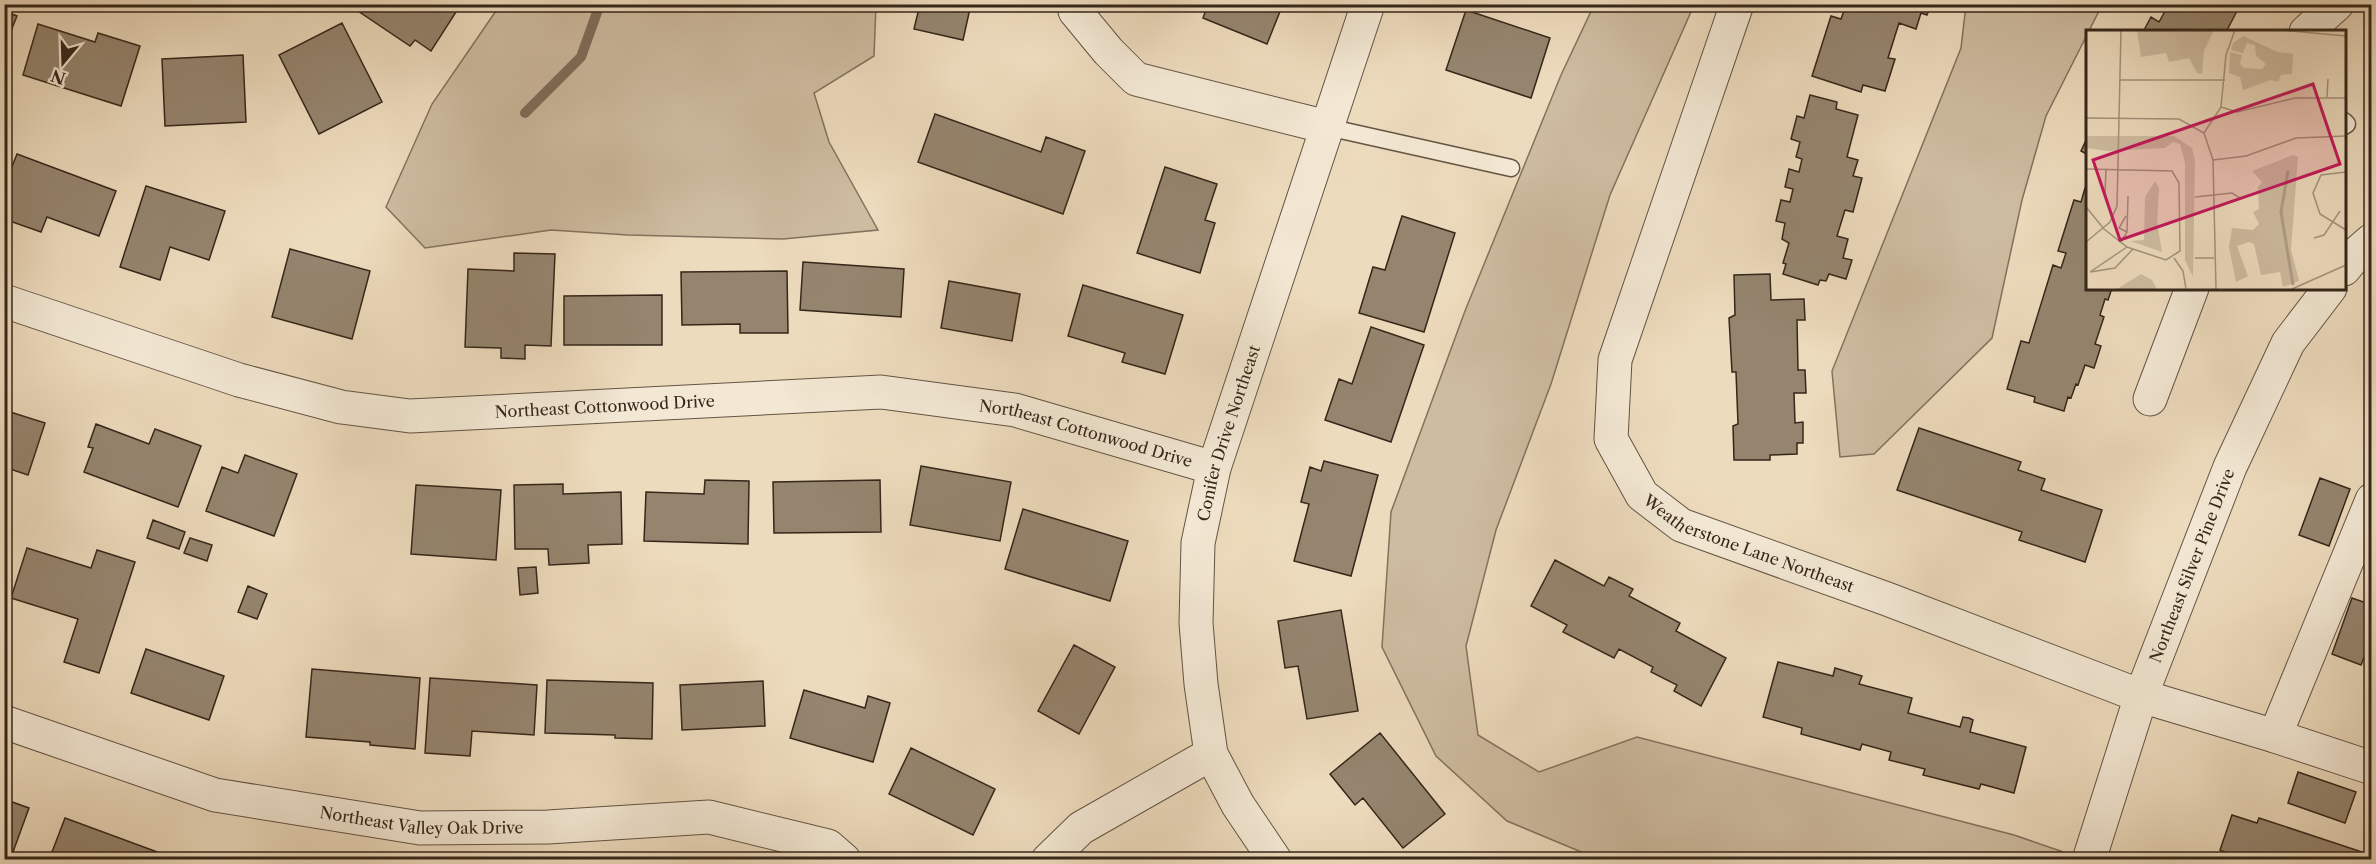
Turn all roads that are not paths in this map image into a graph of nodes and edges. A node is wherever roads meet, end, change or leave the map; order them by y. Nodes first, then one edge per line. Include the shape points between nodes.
1 (1368, 4) edge
2 (1737, 4) edge
3 (2337, 4) edge
4 (1075, 11) dead end
5 (2308, 30) edge
6 (1328, 127) junction
7 (1511, 168) dead end
8 (2372, 240) edge
9 (2346, 267) edge
10 (2191, 290) edge
11 (2328, 290) edge
12 (4, 301) edge
13 (2150, 399) dead end
14 (1214, 468) junction
15 (2372, 500) edge
16 (2141, 696) junction
17 (4, 722) edge
18 (2275, 736) junction
19 (1211, 754) junction
20 (2372, 768) edge
21 (844, 860) edge
22 (1048, 860) edge
23 (1275, 860) edge
24 (2090, 860) edge

1 - 6 street, Conifer Drive Northeast
2 - 16 street, Weatherstone Lane Northeast via 1615,360 1611,439 1642,495 1680,525
3 - 5 street
4 - 6 street via 1136,79
6 - 7 lane
6 - 14 street, Conifer Drive Northeast
8 - 9 street
10 - 13 street
11 - 16 street, Northeast Silver Pine Drive via 2288,343 2239,447
12 - 14 street, Northeast Cottonwood Drive via 239,380 341,407 410,416 881,392 1015,410
14 - 19 street, Conifer Drive Northeast via 1198,543 1196,623
15 - 18 street
16 - 18 street, Weatherstone Lane Northeast
16 - 24 street, Northeast Silver Pine Drive
17 - 21 street, Northeast Valley Oak Drive via 215,795 420,828 548,827 709,817 828,846
18 - 20 street, Weatherstone Lane Northeast
19 - 22 street via 1081,828
19 - 23 street, Conifer Drive Northeast via 1238,805

